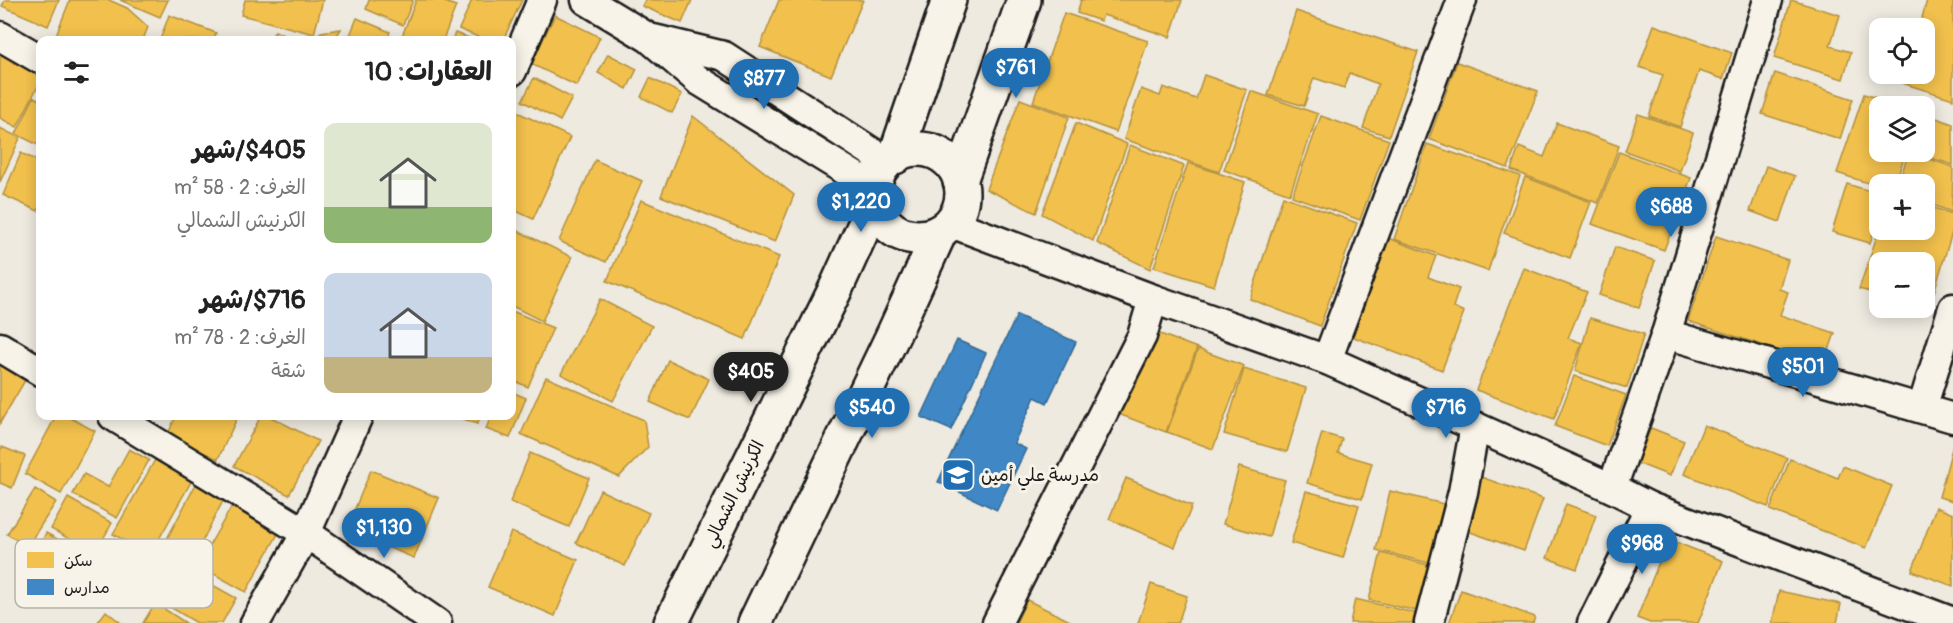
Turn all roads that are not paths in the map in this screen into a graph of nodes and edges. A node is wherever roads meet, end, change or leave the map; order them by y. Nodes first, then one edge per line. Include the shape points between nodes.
1 (542, 0) edge
2 (586, 0) edge
3 (949, 0) edge
4 (1024, 0) edge
5 (1462, 0) edge
6 (1768, 0) edge
7 (0, 36) edge
8 (36, 57) edge
9 (516, 62) edge
10 (883, 177) junction
11 (960, 182) junction
12 (945, 227) junction
13 (1153, 299) junction
14 (1953, 308) edge
15 (1666, 334) junction
16 (0, 347) edge
17 (1327, 360) junction
18 (36, 369) edge
19 (1922, 408) junction
20 (1953, 418) edge
21 (120, 420) edge
22 (356, 420) edge
23 (1475, 426) junction
24 (1612, 488) junction
25 (1650, 507) junction
26 (306, 533) junction
27 (1953, 622) edge
28 (255, 623) edge
29 (437, 623) edge
30 (671, 623) edge
31 (755, 623) edge
32 (998, 623) edge
33 (1429, 623) edge
34 (1592, 623) edge

1 - 9 street
2 - 10 street via 649,38 724,56
3 - 10 main road, الكرنيش الشمالي
4 - 11 main road
5 - 17 street
6 - 15 street
7 - 8 street
10 - 11 main road via 899,153 914,150 943,157
10 - 12 main road via 880,215 888,226 913,237 927,237
10 - 30 main road, الكرنيش الشمالي via 836,288
11 - 12 main road via 958,211
12 - 13 street
12 - 31 main road
13 - 17 street
13 - 32 street via 1142,336
14 - 19 street
15 - 19 street
15 - 24 street
16 - 18 street
17 - 23 street
19 - 20 street
21 - 26 street
22 - 26 street
23 - 24 street
23 - 33 street via 1463,492
24 - 25 street
25 - 27 street
25 - 34 street
26 - 28 street
26 - 29 street

